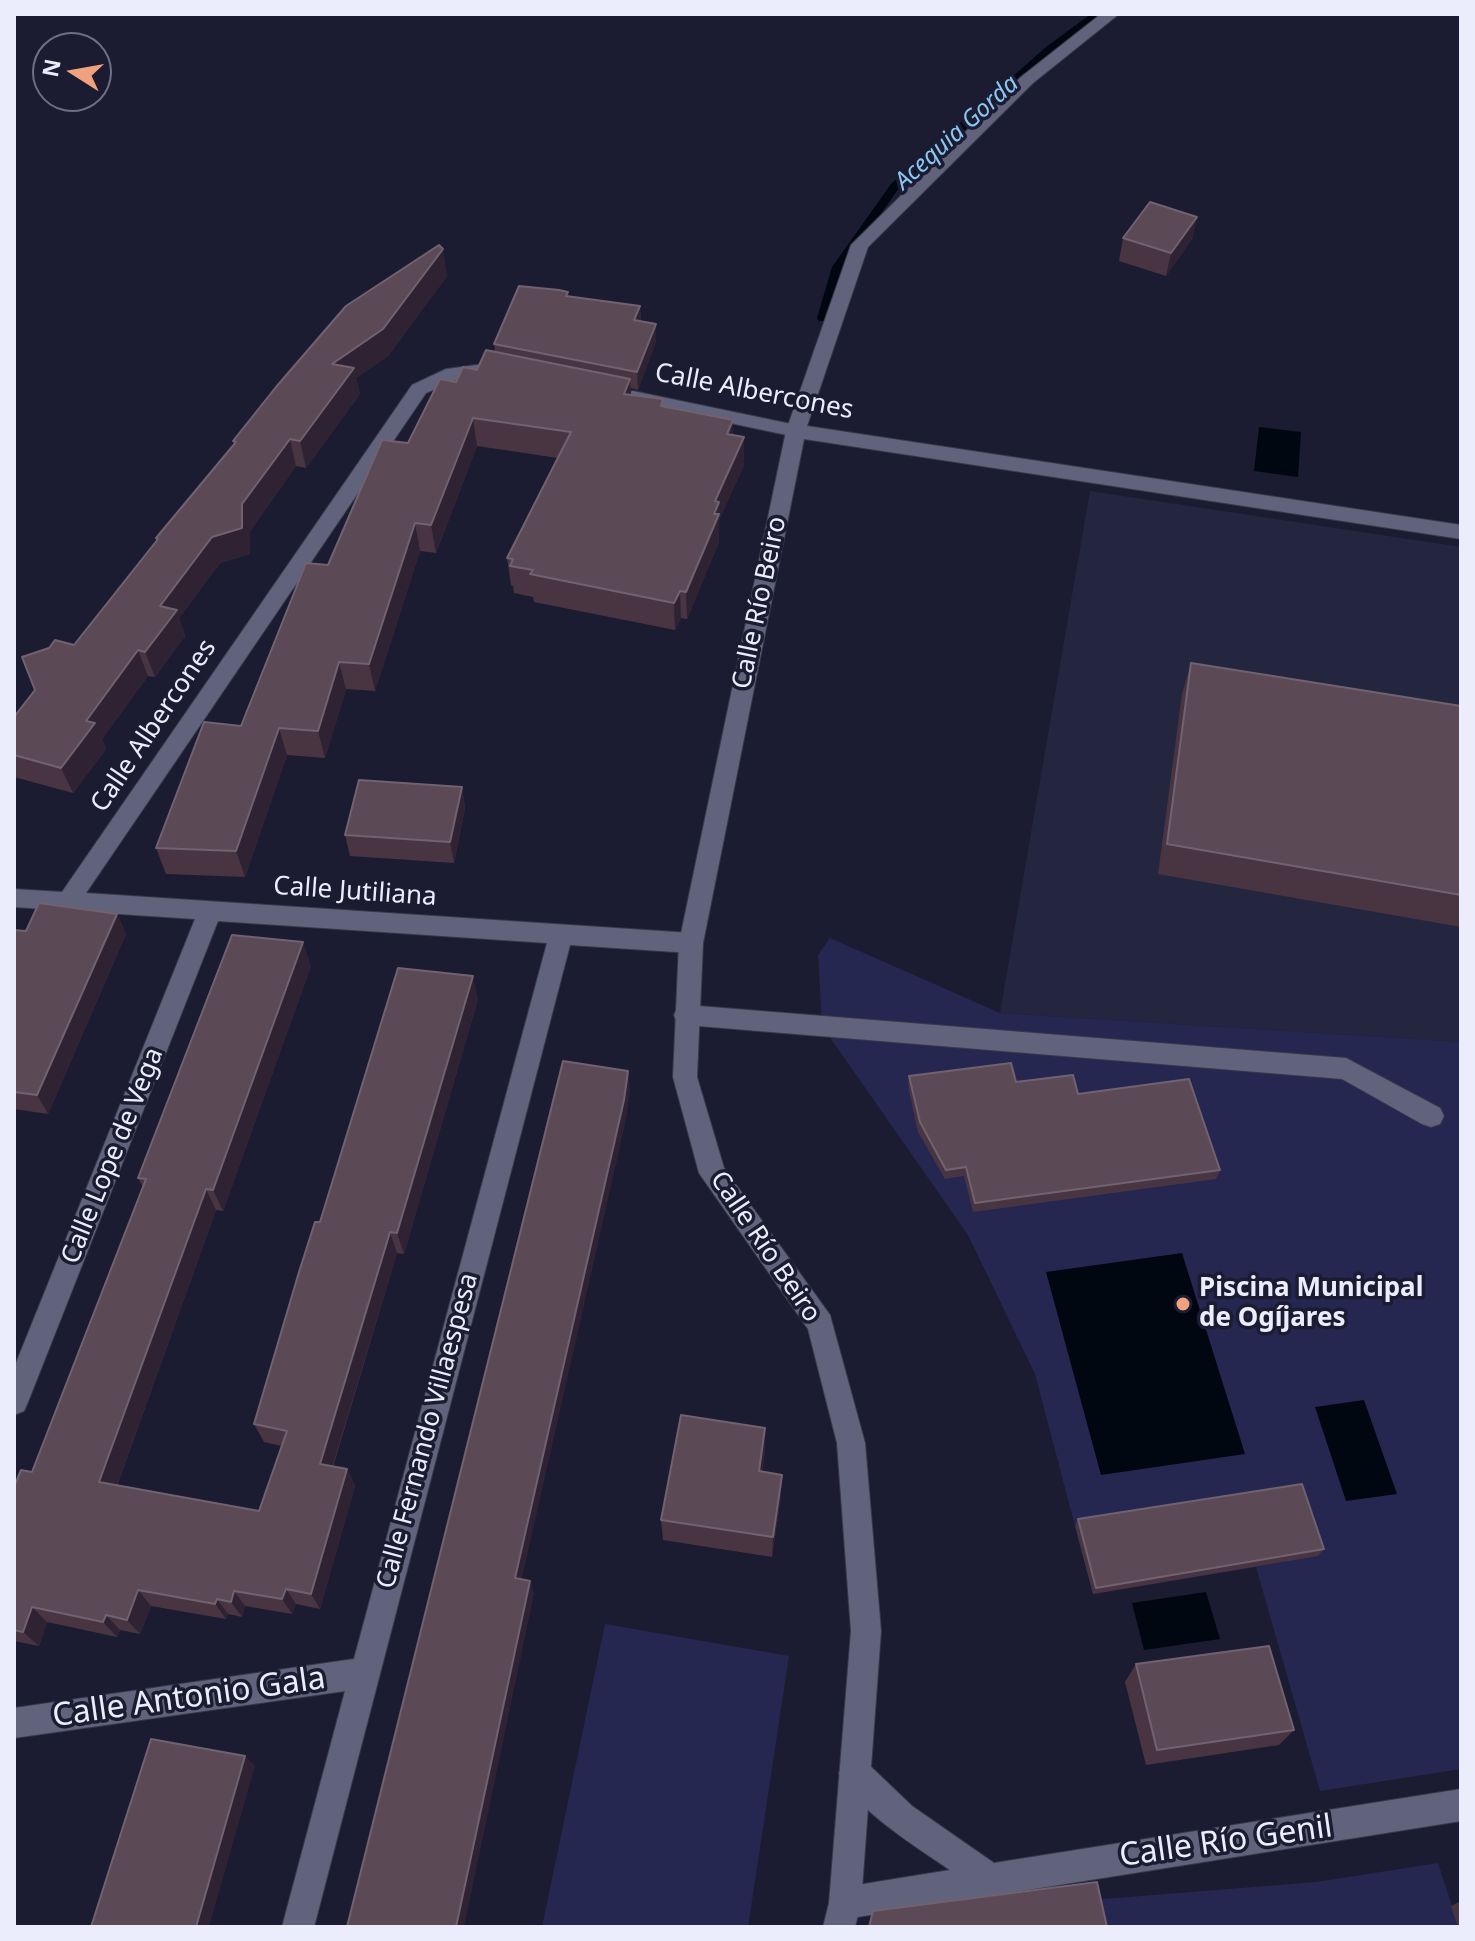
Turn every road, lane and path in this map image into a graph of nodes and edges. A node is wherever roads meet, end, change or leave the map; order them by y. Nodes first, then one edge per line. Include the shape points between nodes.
1 (1111, 14) edge
2 (526, 376) edge
3 (616, 394) edge
4 (796, 431) junction
5 (1461, 532) edge
6 (14, 898) edge
7 (68, 901) junction
8 (211, 910) junction
9 (561, 935) junction
10 (691, 943) junction
11 (686, 1015) junction
12 (1431, 1116) dead end
13 (14, 1402) edge
14 (364, 1673) junction
15 (14, 1723) edge
16 (855, 1773) junction
17 (1461, 1805) edge
18 (991, 1880) junction
19 (842, 1915) edge
20 (298, 1927) edge

1 - 4 street, Calle Río Beiro via 1027,80 860,245
2 - 7 street, Calle Albercones via 481,367 451,372 419,389
3 - 4 street, Calle Albercones
4 - 5 street, Calle Albercones
4 - 10 street, Calle Río Beiro
6 - 7 street, Calle Jutiliana
7 - 8 street, Calle Jutiliana
8 - 9 street, Calle Jutiliana
8 - 13 street, Calle Lope de Vega
9 - 10 street, Calle Jutiliana
9 - 14 street, Calle Fernando Villaespesa
10 - 11 street, Calle Río Beiro
11 - 12 street via 1346,1069
11 - 16 street, Calle Río Beiro via 685,1077 712,1173 820,1324 851,1443 866,1631
14 - 15 street, Calle Antonio Gala
14 - 20 street, Calle Fernando Villaespesa
16 - 18 street via 901,1817
16 - 19 street, Calle Río Beiro
17 - 18 street, Calle Río Genil
18 - 19 street, Calle Río Genil

